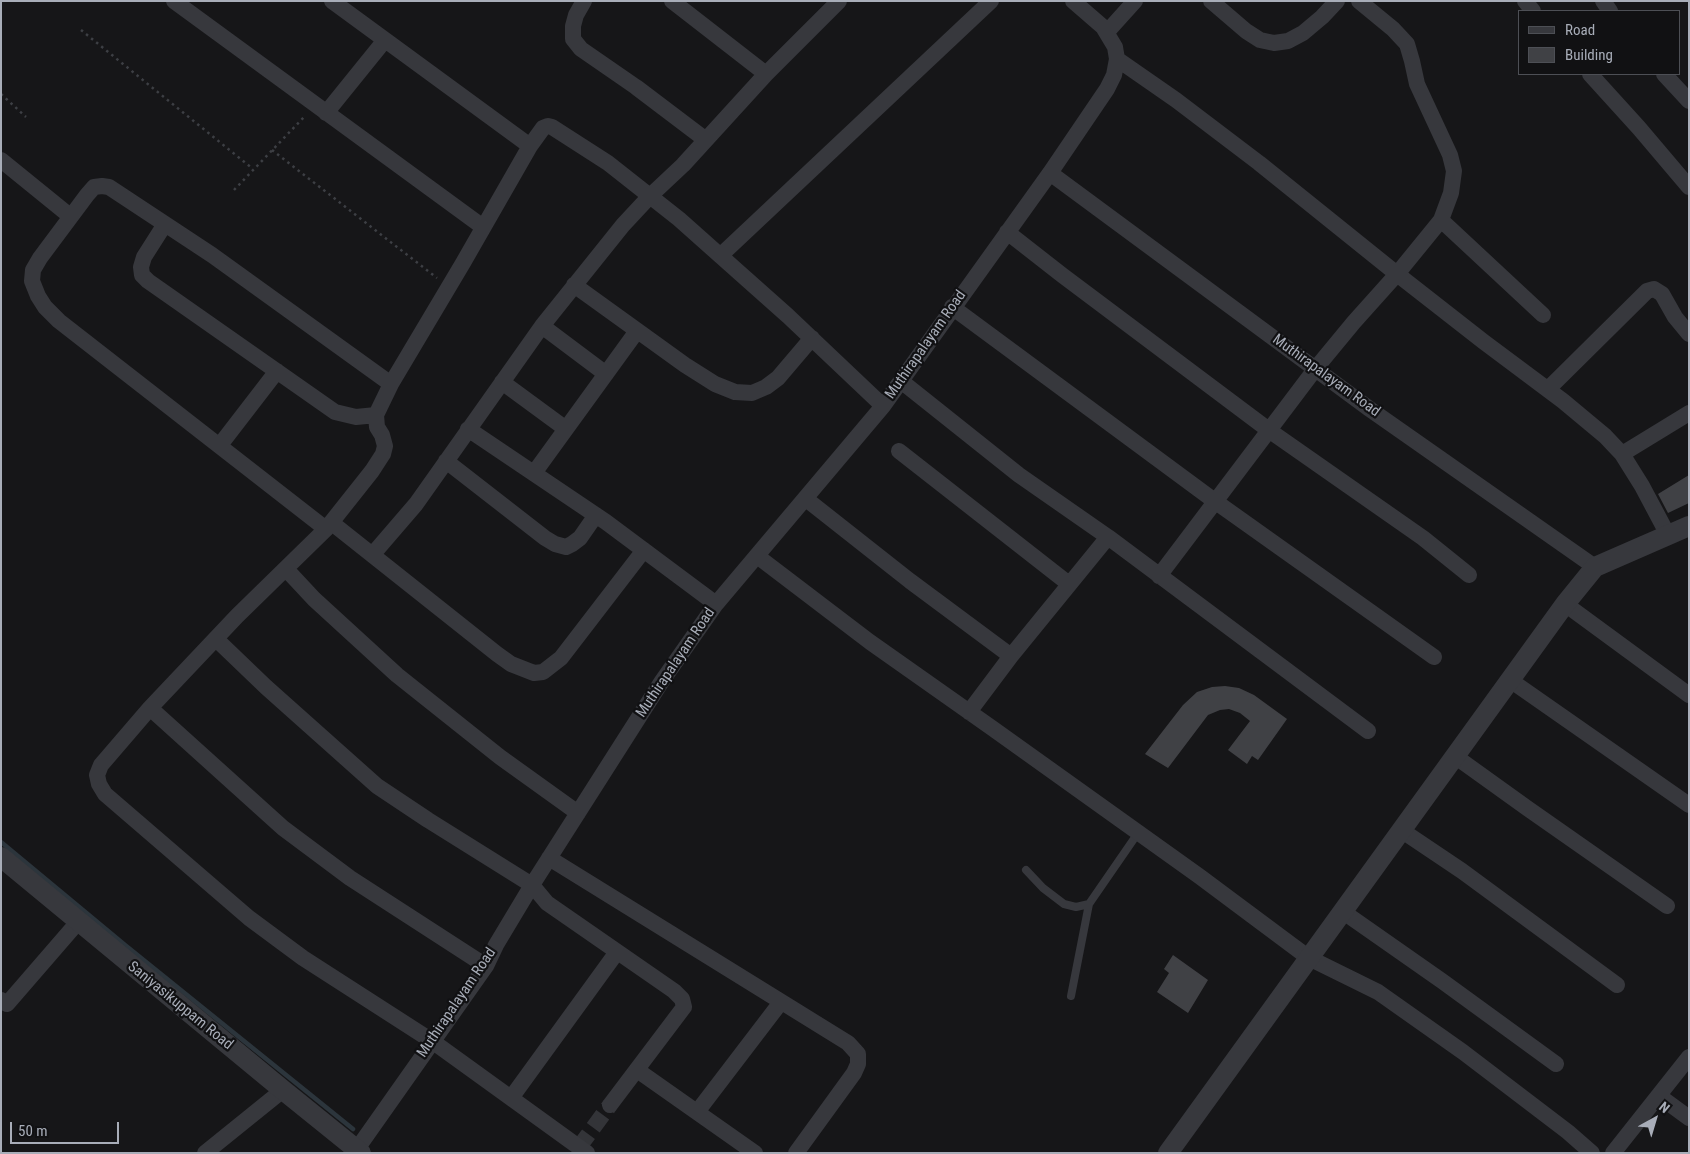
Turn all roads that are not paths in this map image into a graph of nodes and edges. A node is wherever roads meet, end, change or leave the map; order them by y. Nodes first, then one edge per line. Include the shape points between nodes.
1 (174, 1) edge
2 (332, 1) edge
3 (584, 1) edge
4 (672, 1) edge
5 (992, 1) edge
6 (1073, 1) edge
7 (1135, 1) edge
8 (1211, 1) edge
9 (1337, 1) edge
10 (1359, 1) edge
11 (832, 3) edge
12 (1107, 32) junction
13 (385, 40) junction
14 (1117, 59) junction
15 (766, 74) junction
16 (1591, 75) edge
17 (1665, 75) edge
18 (1689, 101) edge
19 (326, 113) junction
20 (706, 140) junction
21 (530, 146) junction
22 (1, 160) edge
23 (1050, 173) junction
24 (1689, 187) edge
25 (650, 196) junction
26 (70, 216) junction
27 (1441, 220) junction
28 (165, 224) junction
29 (483, 227) junction
30 (1007, 232) junction
31 (721, 256) junction
32 (1397, 274) junction
33 (574, 285) junction
34 (952, 307) junction
35 (1543, 315) dead end
36 (542, 326) junction
37 (637, 331) junction
38 (1689, 334) edge
39 (812, 338) junction
40 (1316, 368) junction
41 (277, 371) junction
42 (606, 374) junction
43 (900, 381) junction
44 (502, 382) junction
45 (391, 384) junction
46 (1548, 389) junction
47 (883, 406) junction
48 (1689, 413) edge
49 (376, 415) junction
50 (468, 429) junction
51 (566, 429) junction
52 (1270, 431) junction
53 (220, 445) junction
54 (899, 452) dead end
55 (1622, 454) junction
56 (446, 461) junction
57 (534, 473) junction
58 (806, 499) junction
59 (1216, 502) junction
60 (596, 515) junction
61 (329, 526) junction
62 (1689, 526) edge
63 (1668, 535) junction
64 (1108, 538) junction
65 (644, 550) junction
66 (374, 554) junction
67 (756, 556) junction
68 (1595, 567) junction
69 (286, 569) junction
70 (1468, 575) dead end
71 (1159, 576) junction
72 (1069, 584) junction
73 (716, 604) junction
74 (1565, 604) junction
75 (216, 639) junction
76 (1011, 656) junction
77 (1434, 657) dead end
78 (1510, 680) junction
79 (1689, 695) edge
80 (150, 708) junction
81 (969, 712) junction
82 (1368, 731) dead end
83 (1456, 757) junction
84 (1689, 805) edge
85 (578, 813) junction
86 (1401, 830) junction
87 (1138, 833) junction
88 (1, 857) edge
89 (549, 858) junction
90 (1026, 870) dead end
91 (532, 885) junction
92 (1089, 904) junction
93 (1667, 906) dead end
94 (1342, 911) junction
95 (78, 922) junction
96 (617, 952) junction
97 (1308, 958) junction
98 (486, 966) junction
99 (1617, 985) dead end
100 (1071, 996) dead end
101 (1, 1000) edge
102 (782, 1002) junction
103 (432, 1041) junction
104 (1689, 1057) edge
105 (1556, 1064) dead end
106 (636, 1070) junction
107 (283, 1090) junction
108 (1659, 1096) junction
109 (511, 1098) junction
110 (610, 1105) tunnel mouth
111 (697, 1112) junction
112 (1689, 1118) edge
113 (359, 1151) edge
114 (205, 1153) edge
115 (587, 1153) edge
116 (755, 1153) edge
117 (796, 1153) edge
118 (1168, 1153) edge
119 (1592, 1153) edge
120 (1613, 1153) edge

1 - 19 street
2 - 13 street
3 - 20 street via 573,26 573,39 581,49
4 - 15 street
5 - 31 street
6 - 12 street
7 - 12 street
8 - 9 street via 1246,31 1260,40 1274,43 1288,41 1303,33
10 - 27 street via 1407,44 1417,84 1450,155 1454,171
11 - 15 street
12 - 14 street
13 - 19 street
13 - 21 street
14 - 23 street via 1107,89
14 - 32 street via 1259,163
15 - 20 street
16 - 24 street
17 - 18 street
19 - 29 street
20 - 25 street
21 - 25 street via 543,128 552,127
21 - 29 street
22 - 26 street
23 - 30 street, Muthirapalayam Road
23 - 40 street, Muthirapalayam Road
25 - 31 street
25 - 33 street
26 - 28 street via 94,188 102,186 120,193
26 - 53 street via 33,270 32,281 45,307
27 - 32 street
27 - 35 street
28 - 41 street via 144,257 142,275
28 - 45 street
29 - 45 street
30 - 34 street, Muthirapalayam Road
30 - 52 street
31 - 39 street
32 - 40 street
32 - 46 street
33 - 36 street
33 - 37 street
34 - 43 street, Muthirapalayam Road
34 - 59 street
36 - 42 street
36 - 44 street
37 - 39 street via 715,384 735,392 752,393 772,382
37 - 42 street
38 - 46 street via 1662,294 1654,288 1647,290
39 - 47 street
40 - 52 street
40 - 68 street, Muthirapalayam Road
41 - 49 street via 335,412 356,417
41 - 53 street
42 - 51 street
43 - 47 street, Muthirapalayam Road
43 - 64 street via 1019,475
44 - 50 street
44 - 51 street
45 - 49 street
46 - 55 street
47 - 58 street, Muthirapalayam Road
48 - 55 street
49 - 61 street via 377,427 384,440 383,454
50 - 56 street
50 - 57 street
51 - 57 street
52 - 59 street
52 - 70 street via 1423,538
53 - 61 street
54 - 72 street
55 - 63 street
56 - 60 street via 555,544 566,547 572,544
56 - 66 street via 416,504
57 - 60 street
58 - 67 street, Muthirapalayam Road
58 - 76 street
59 - 71 street
59 - 77 street
60 - 65 street
61 - 66 street
61 - 69 street
62 - 63 street
63 - 68 street
64 - 71 street
64 - 72 street
65 - 66 street via 560,658 543,672 534,673 511,664 497,654
65 - 73 street
67 - 73 street, Muthirapalayam Road
67 - 81 street
68 - 74 street
69 - 75 street
69 - 85 street via 397,675
71 - 82 street
72 - 76 street
73 - 85 street, Muthirapalayam Road via 662,681
74 - 78 street
74 - 79 street
75 - 80 street
75 - 91 street via 377,786
76 - 81 street
78 - 83 street
78 - 84 street
80 - 98 street via 283,828 350,878
80 - 103 street via 101,765 97,775 105,794 249,918 302,958
81 - 87 street
83 - 86 street
83 - 93 street
85 - 89 street, Muthirapalayam Road
86 - 94 street
86 - 99 street
87 - 92 lane
87 - 97 street
88 - 95 street, Saniyasikuppam Road
89 - 91 street, Muthirapalayam Road
89 - 102 street
90 - 92 lane via 1064,904 1076,907
91 - 96 street via 548,903
91 - 98 street, Muthirapalayam Road
92 - 100 lane
94 - 97 street
94 - 105 street
95 - 101 street via 7,1004
95 - 107 street, Saniyasikuppam Road
96 - 106 street via 674,990 684,1007
96 - 109 street
97 - 118 street
97 - 119 street via 1378,992 1517,1092
98 - 103 street, Muthirapalayam Road
102 - 111 street
102 - 117 street via 848,1043 858,1054 854,1073
103 - 109 street
103 - 113 street, Muthirapalayam Road
104 - 108 street
106 - 110 street
106 - 111 street
107 - 113 street, Saniyasikuppam Road
107 - 114 street
108 - 112 street
108 - 120 street
109 - 115 street
111 - 116 street

